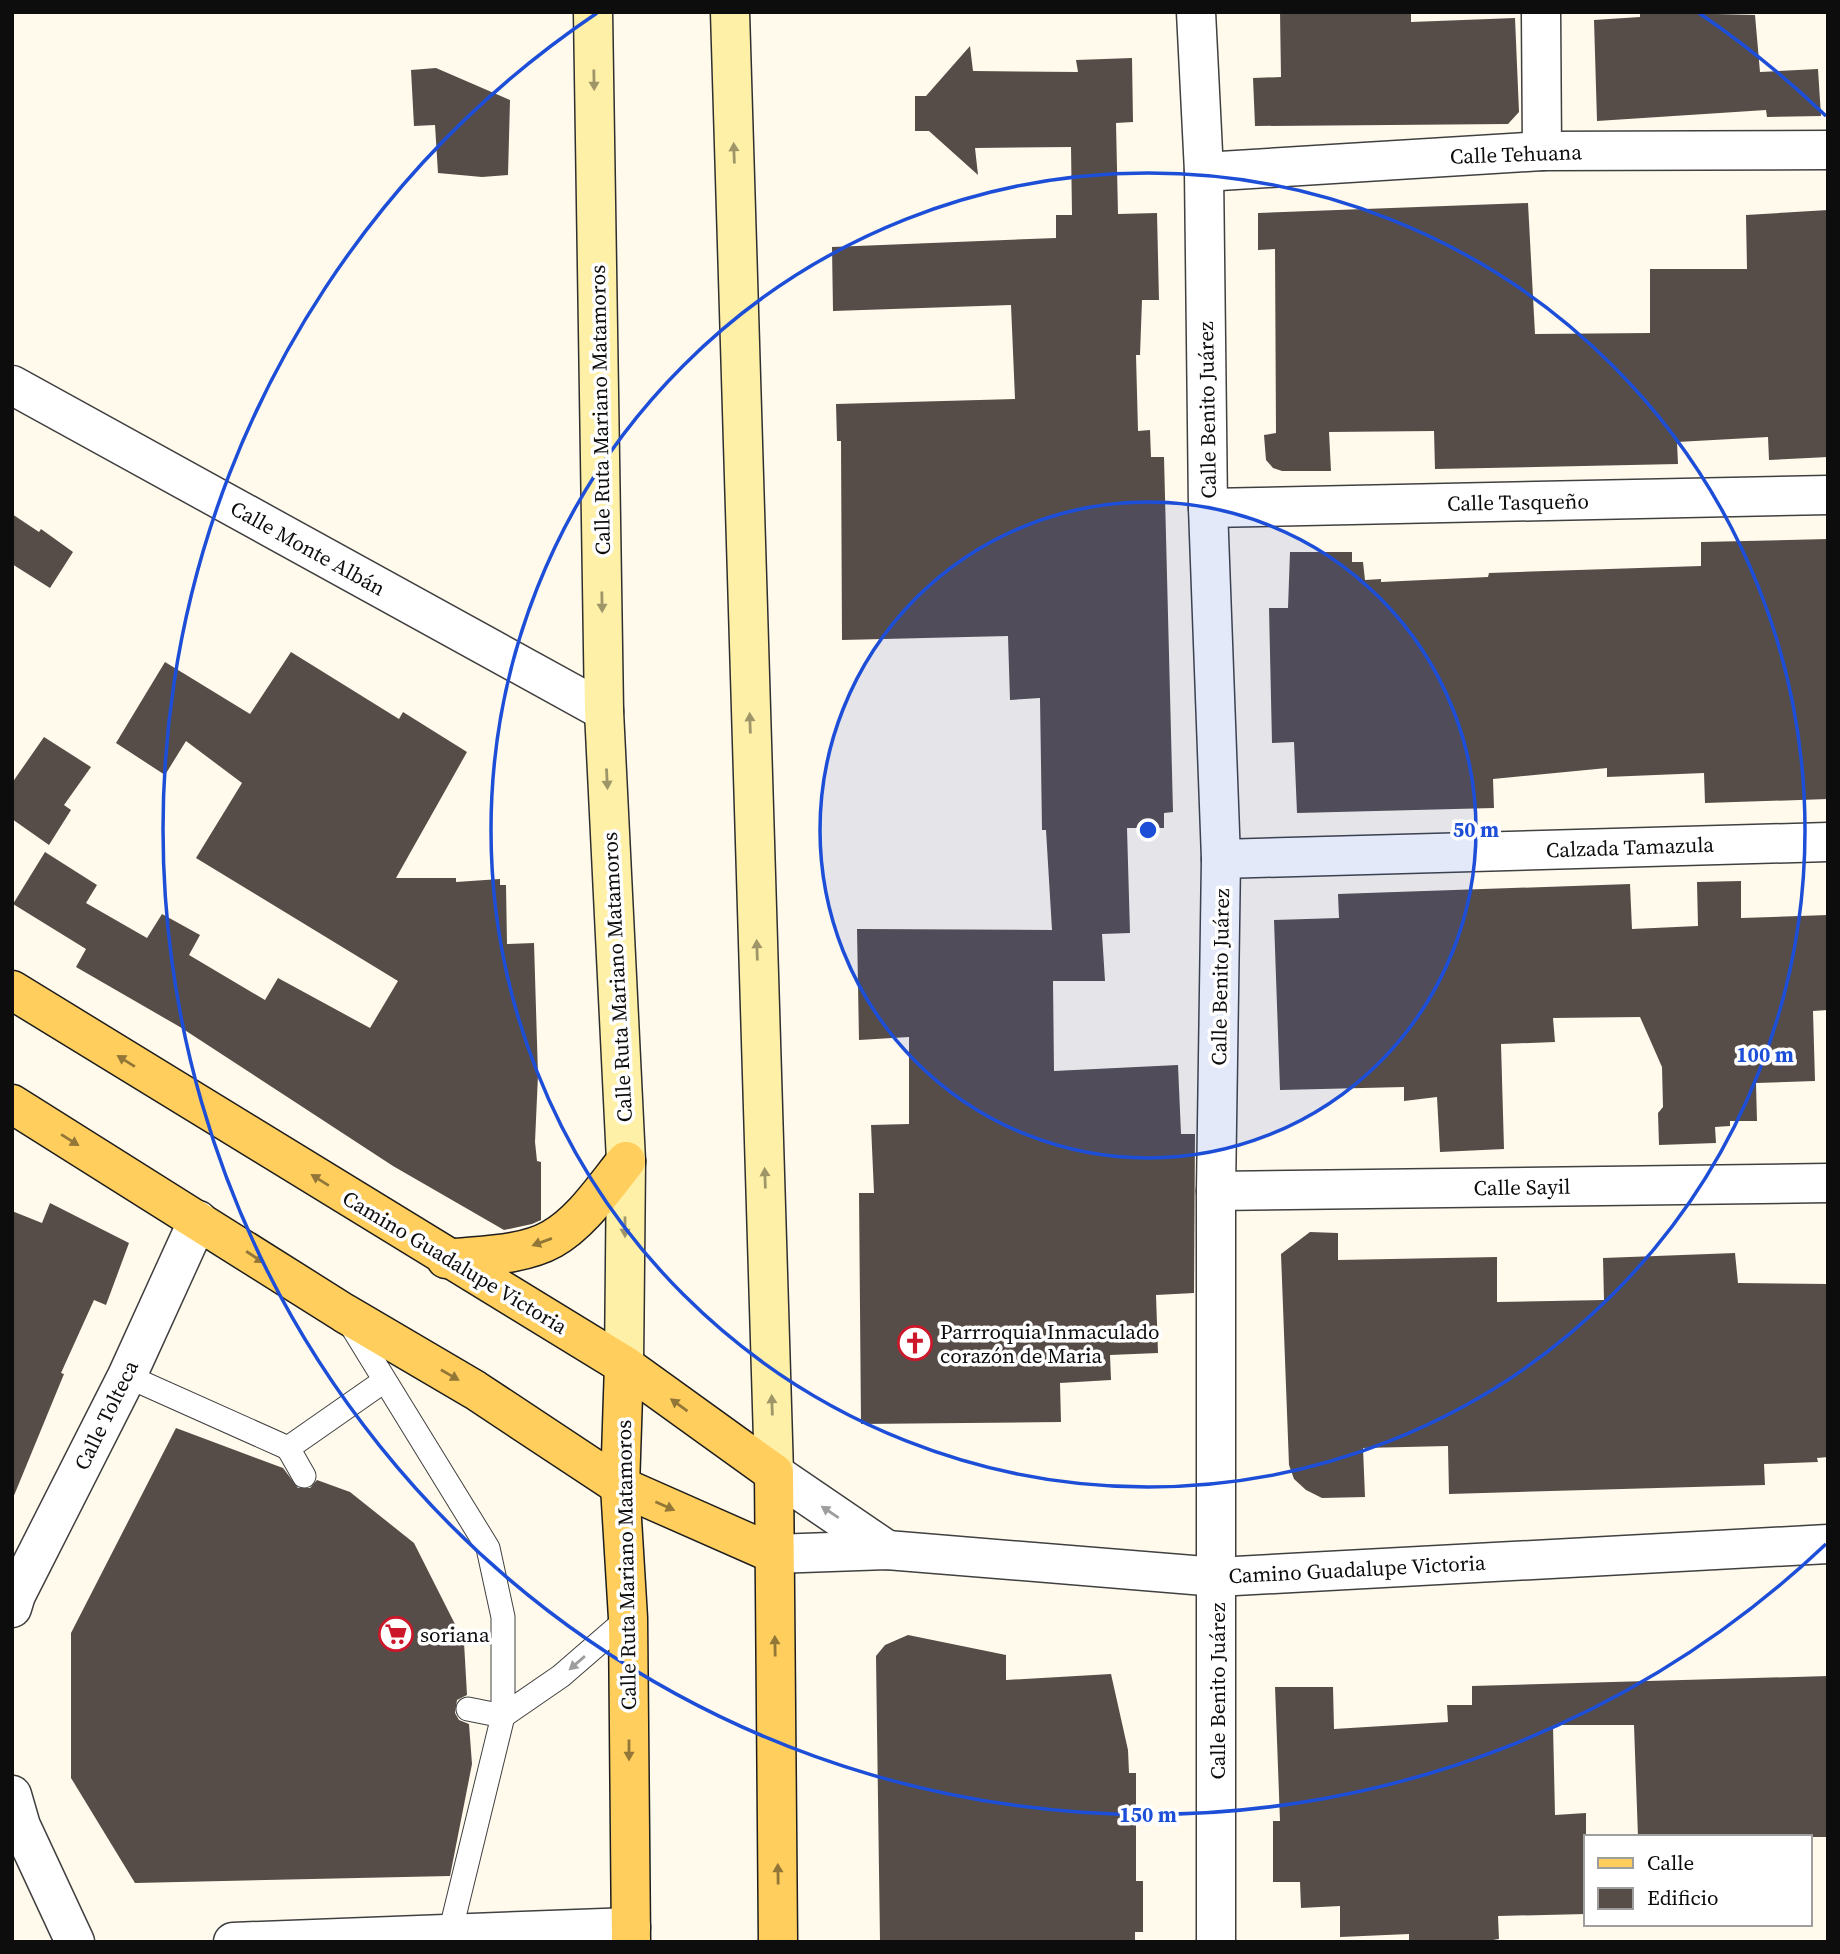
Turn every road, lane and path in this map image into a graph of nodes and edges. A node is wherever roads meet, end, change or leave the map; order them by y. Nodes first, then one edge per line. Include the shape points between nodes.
1 (593, 12) edge
2 (730, 12) edge
3 (1196, 12) edge
4 (1541, 12) edge
5 (1828, 150) edge
6 (1542, 151) junction
7 (1204, 172) junction
8 (12, 385) edge
9 (1828, 495) edge
10 (1208, 509) junction
11 (604, 711) junction
12 (1828, 842) edge
13 (1221, 859) junction
14 (12, 990) edge
15 (12, 1104) edge
16 (626, 1161) junction
17 (1828, 1183) edge
18 (1216, 1191) junction
19 (198, 1220) junction
20 (446, 1259) junction
21 (344, 1313) junction
22 (624, 1365) junction
23 (127, 1376) junction
24 (384, 1381) junction
25 (288, 1448) junction
26 (774, 1473) junction
27 (304, 1476) dead end
28 (620, 1486) junction
29 (1828, 1544) edge
30 (887, 1550) junction
31 (774, 1554) junction
32 (1217, 1577) junction
33 (12, 1608) edge
34 (628, 1618) junction
35 (468, 1709) dead end
36 (503, 1716) junction
37 (12, 1795) edge
38 (450, 1933) junction
39 (631, 1934) edge
40 (75, 1942) edge
41 (233, 1942) edge
42 (778, 1942) edge
43 (1216, 1942) edge

1 -> 11 main road, Calle Ruta Mariano Matamoros
26 -> 2 main road
3 - 7 street, Calle Benito Juárez
4 - 6 street
5 - 6 street, Calle Tehuana
6 - 7 street, Calle Tehuana
7 - 10 street, Calle Benito Juárez
8 - 11 street, Calle Monte Albán
9 - 10 street, Calle Tasqueño
10 - 13 street, Calle Benito Juárez
11 -> 16 main road, Calle Ruta Mariano Matamoros
12 - 13 street, Calzada Tamazula
13 - 18 street, Calle Benito Juárez
20 -> 14 main road, Camino Guadalupe Victoria
15 -> 19 main road, Camino Guadalupe Victoria
16 -> 20 main road via 583,1213 551,1240 511,1252
16 -> 22 main road, Calle Ruta Mariano Matamoros
17 - 18 street, Calle Sayil
18 - 32 street, Calle Benito Juárez
19 -> 21 main road, Camino Guadalupe Victoria
19 - 23 street, Calle Tolteca
20 - 22 main road, Camino Guadalupe Victoria
21 - 24 lane
21 -> 28 main road, Camino Guadalupe Victoria via 475,1390
26 -> 22 main road, Camino Guadalupe Victoria
22 - 28 main road, Calle Ruta Mariano Matamoros
23 - 25 lane
23 - 33 street, Calle Tolteca
24 - 25 lane
24 - 36 lane via 488,1548 503,1616
25 - 27 lane
30 -> 26 street, Camino Guadalupe Victoria
26 - 31 main road
28 -> 31 main road, Camino Guadalupe Victoria
28 - 34 main road, Calle Ruta Mariano Matamoros
29 - 32 street, Camino Guadalupe Victoria
30 - 31 street, Camino Guadalupe Victoria
30 - 32 street, Camino Guadalupe Victoria
42 -> 31 main road
32 - 43 street, Calle Benito Juárez
34 -> 36 lane via 561,1676
34 -> 39 main road, Calle Ruta Mariano Matamoros
35 - 36 lane
36 - 38 lane
37 - 40 street via 21,1826
38 - 39 street
38 - 41 street

